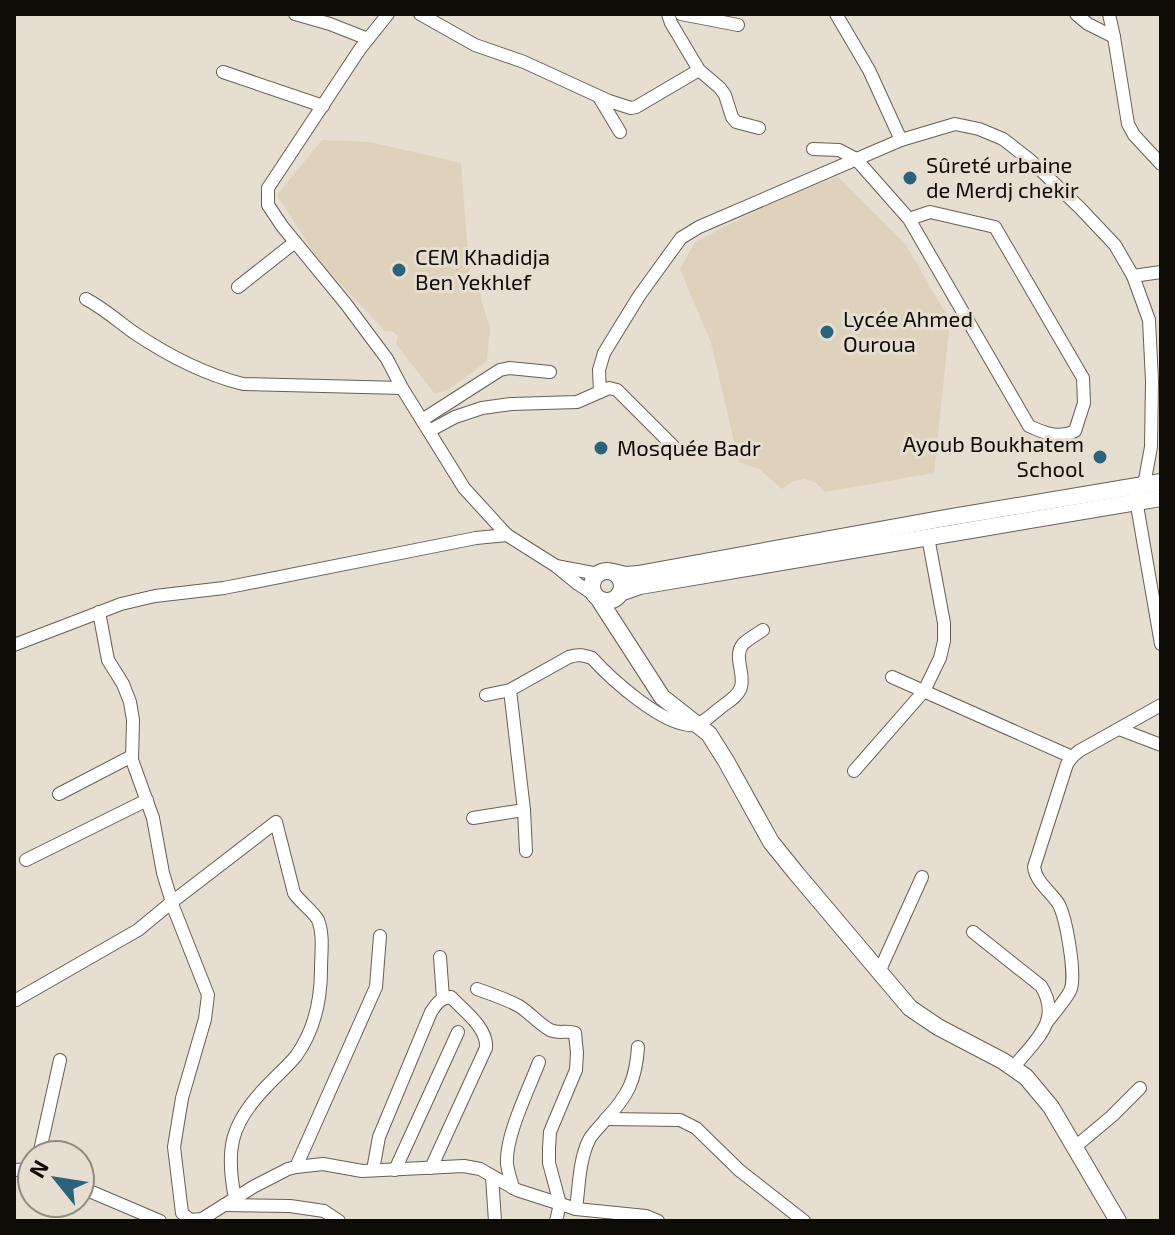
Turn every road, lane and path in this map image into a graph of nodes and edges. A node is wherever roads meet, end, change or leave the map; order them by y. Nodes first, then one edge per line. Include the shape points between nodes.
1 (295, 14) edge
2 (388, 14) edge
3 (420, 14) edge
4 (668, 14) edge
5 (681, 14) edge
6 (836, 14) edge
7 (1076, 14) edge
8 (1109, 14) edge
9 (738, 25) dead end
10 (1114, 37) junction
11 (368, 39) junction
12 (699, 70) junction
13 (223, 72) dead end
14 (598, 96) junction
15 (323, 106) junction
16 (759, 128) dead end
17 (620, 132) dead end
18 (901, 140) junction
19 (813, 149) dead end
20 (856, 159) junction
21 (1161, 164) edge
22 (909, 219) junction
23 (295, 242) junction
24 (1161, 272) edge
25 (1133, 276) junction
26 (238, 287) dead end
27 (86, 299) dead end
28 (550, 372) dead end
29 (402, 388) junction
30 (600, 392) junction
31 (426, 426) junction
32 (1156, 430) edge
33 (674, 447) dead end
34 (1144, 489) edge
35 (1161, 498) edge
36 (507, 535) junction
37 (928, 537) junction
38 (556, 566) junction
39 (606, 573) junction
40 (1156, 584) edge
41 (619, 595) junction
42 (597, 597) junction
43 (99, 612) junction
44 (763, 630) dead end
45 (623, 635) junction
46 (14, 643) edge
47 (1161, 644) edge
48 (892, 677) dead end
49 (510, 690) junction
50 (924, 691) junction
51 (486, 695) dead end
52 (1161, 705) edge
53 (698, 725) junction
54 (1119, 729) junction
55 (1161, 745) edge
56 (132, 756) junction
57 (1072, 757) junction
58 (854, 771) dead end
59 (59, 794) dead end
60 (147, 800) junction
61 (524, 810) junction
62 (473, 818) dead end
63 (526, 851) dead end
64 (26, 860) dead end
65 (922, 877) dead end
66 (172, 902) junction
67 (973, 932) dead end
68 (380, 936) dead end
69 (440, 957) dead end
70 (879, 972) junction
71 (477, 989) dead end
72 (443, 998) junction
73 (16, 1000) dead end
74 (1047, 1022) junction
75 (458, 1032) dead end
76 (638, 1047) dead end
77 (60, 1060) dead end
78 (539, 1062) dead end
79 (1013, 1068) junction
80 (1140, 1088) dead end
81 (606, 1119) junction
82 (43, 1139) edge
83 (1075, 1147) junction
84 (296, 1167) junction
85 (431, 1168) junction
86 (373, 1170) junction
87 (395, 1170) junction
88 (492, 1177) junction
89 (513, 1188) junction
90 (96, 1194) edge
91 (235, 1198) junction
92 (560, 1204) junction
93 (224, 1205) junction
94 (576, 1209) junction
95 (160, 1221) edge
96 (189, 1221) edge
97 (339, 1221) edge
98 (495, 1221) edge
99 (556, 1221) edge
100 (658, 1221) edge
101 (804, 1221) edge
102 (1118, 1221) edge

1 - 11 street
2 - 11 street
3 - 14 street via 475,45
4 - 12 street
5 - 9 street
6 - 18 street
7 - 10 street
8 - 10 street
10 - 21 street via 1128,124
11 - 15 street
12 - 14 street via 636,107
12 - 16 street via 725,95 736,122
13 - 15 street
14 - 17 street
15 - 23 street via 268,188 268,205
18 - 20 street
18 - 25 street via 955,124 1003,139 1080,208 1115,245
19 - 20 street via 839,150
20 - 22 street
20 - 30 street via 681,238 604,353
22 - 22 street via 930,212 995,227 1083,378 1084,403 1075,431 1065,436 1029,426
23 - 26 street
23 - 29 street via 387,359
24 - 25 street
25 - 32 street via 1149,320
27 - 29 street via 174,357 220,379
28 - 31 street via 500,370
29 - 31 street
30 - 31 street via 577,402 482,408
30 - 33 street via 617,390
31 - 36 street via 464,488
32 - 34 street
34 - 35 street
34 - 37 street
34 - 39 street via 940,519 638,574
34 - 40 street
36 - 38 street
36 - 43 street via 155,596
37 - 41 street via 640,586
37 - 50 street via 944,641
38 - 39 street
38 - 42 street
39 - 41 street via 620,579
39 - 42 street via 591,583
40 - 47 street
41 - 42 street via 610,601
41 - 45 street
42 - 45 street
43 - 46 street
43 - 56 street via 108,660 130,702
44 - 53 street via 740,649 742,676 736,696
45 - 53 street via 662,697
48 - 50 street
49 - 51 street
49 - 53 street via 569,657 584,655 643,704 683,725
49 - 61 street
50 - 57 street
50 - 58 street
52 - 54 street
53 - 70 street via 726,761 771,842
54 - 55 street
54 - 57 street
56 - 59 street
56 - 60 street
57 - 74 street via 1034,867 1060,905 1072,960 1070,990
60 - 64 street
60 - 66 street
61 - 62 street
61 - 63 street
65 - 70 street
66 - 73 street via 138,930
66 - 91 street via 276,822 294,893 317,919 321,936 321,982 308,1037 242,1116 234,1133 230,1172
66 - 96 street via 208,995 174,1147 182,1213
67 - 74 street via 1041,986 1051,1006
68 - 84 street via 376,987
69 - 72 street
70 - 79 street via 910,1008
71 - 92 street via 521,1007 557,1033 575,1033 576,1070 550,1132 549,1163
72 - 85 street via 451,997 487,1041
72 - 86 street via 431,1012 379,1137
74 - 79 street
75 - 87 street
76 - 81 street via 632,1085
77 - 82 street
78 - 89 street via 507,1153
79 - 83 street via 1051,1107
80 - 83 street
81 - 94 street via 584,1153
81 - 101 street via 680,1120 696,1128
83 - 102 street
84 - 86 street via 323,1164
84 - 91 street
85 - 87 street
85 - 88 street via 464,1166
86 - 87 street
88 - 89 street
88 - 98 street
89 - 92 street
90 - 95 street
91 - 93 street
92 - 94 street
92 - 99 street
93 - 96 street
93 - 97 street via 301,1207 324,1211
94 - 100 street

